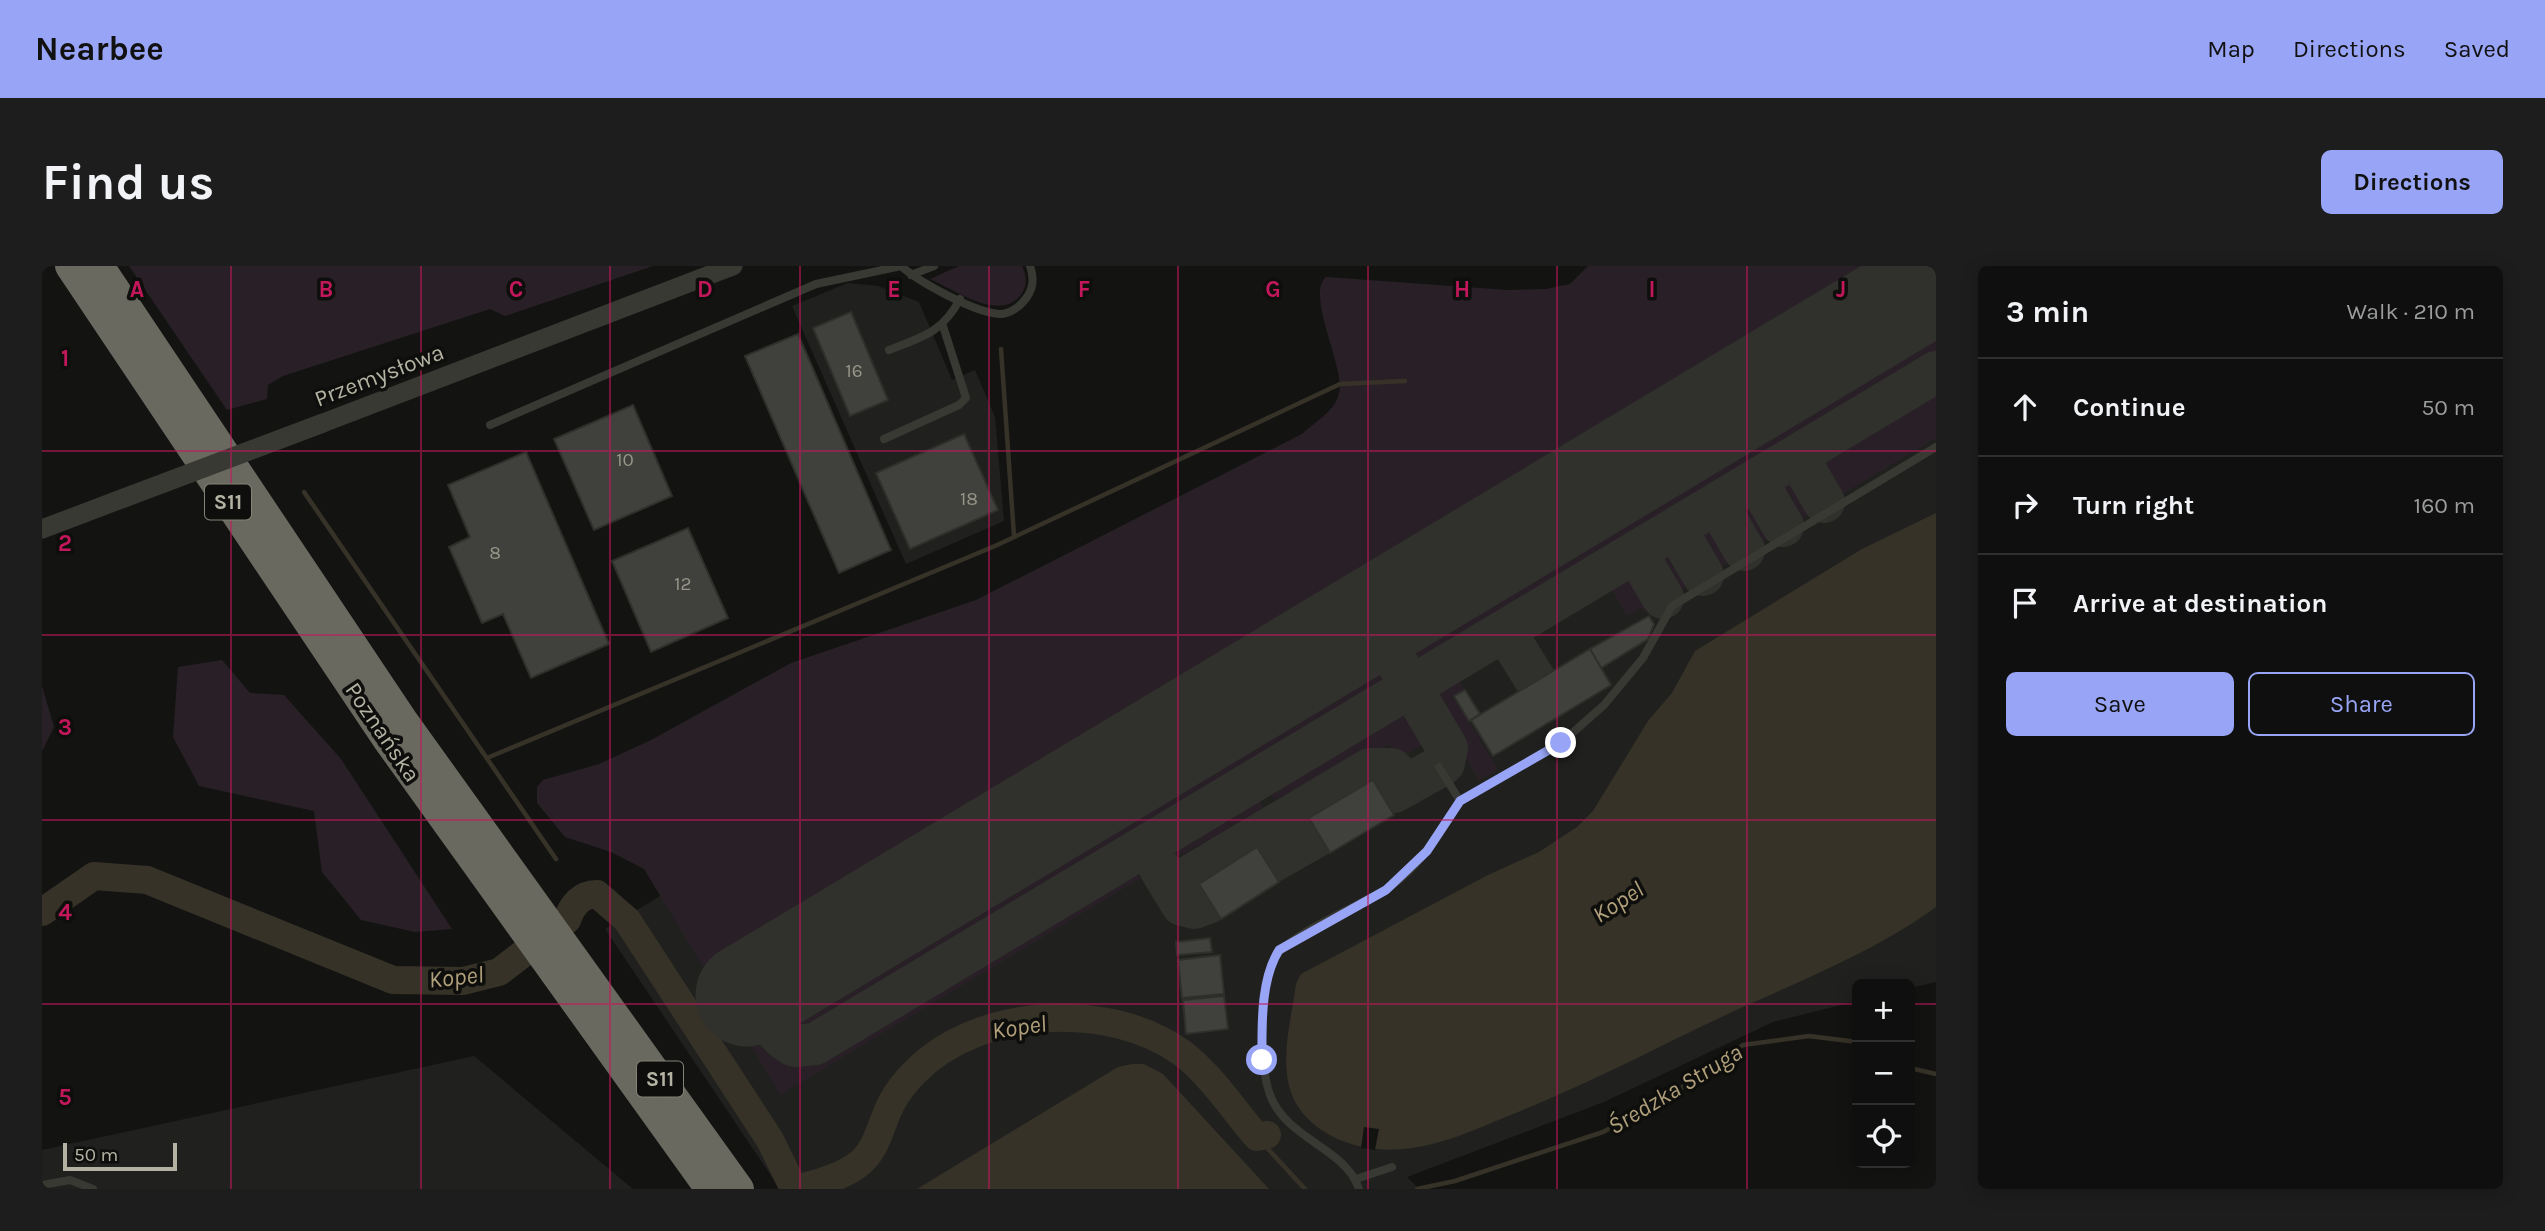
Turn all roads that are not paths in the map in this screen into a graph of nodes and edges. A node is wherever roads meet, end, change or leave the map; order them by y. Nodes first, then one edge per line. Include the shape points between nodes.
1 (70, 266) edge
2 (733, 266) edge
3 (934, 266) edge
4 (1030, 266) edge
5 (100, 268) edge
6 (911, 275) junction
7 (960, 299) junction
8 (943, 326) junction
9 (889, 351) dead end
10 (490, 425) dead end
11 (884, 439) dead end
12 (1936, 447) edge
13 (42, 529) edge
14 (1439, 767) dead end
15 (1460, 801) junction
16 (527, 916) junction
17 (570, 976) junction
18 (1392, 1167) dead end
19 (1356, 1179) junction
20 (42, 1185) edge
21 (93, 1189) edge
22 (710, 1189) edge
23 (739, 1189) edge
24 (1359, 1189) edge

1 - 16 highway, Poznańska / S11 via 387,739
2 - 13 street, Przemysłowa, bridge
3 - 6 lane
4 - 7 lane via 1031,290 1013,310 996,313
5 - 16 highway, Poznańska / S11 via 404,722
6 - 7 lane
6 - 10 lane via 901,266 816,284
7 - 8 lane
8 - 9 lane
8 - 11 lane via 966,398
12 - 15 lane via 1672,606 1643,658 1604,705 1561,743
14 - 15 lane
15 - 19 lane via 1427,851 1401,879 1287,944 1269,972 1262,1046 1272,1099 1296,1131
16 - 17 highway, Poznańska / S11
17 - 22 highway, Poznańska / S11
17 - 23 highway, Poznańska / S11
18 - 19 lane
19 - 24 lane
20 - 21 lane via 70,1181

